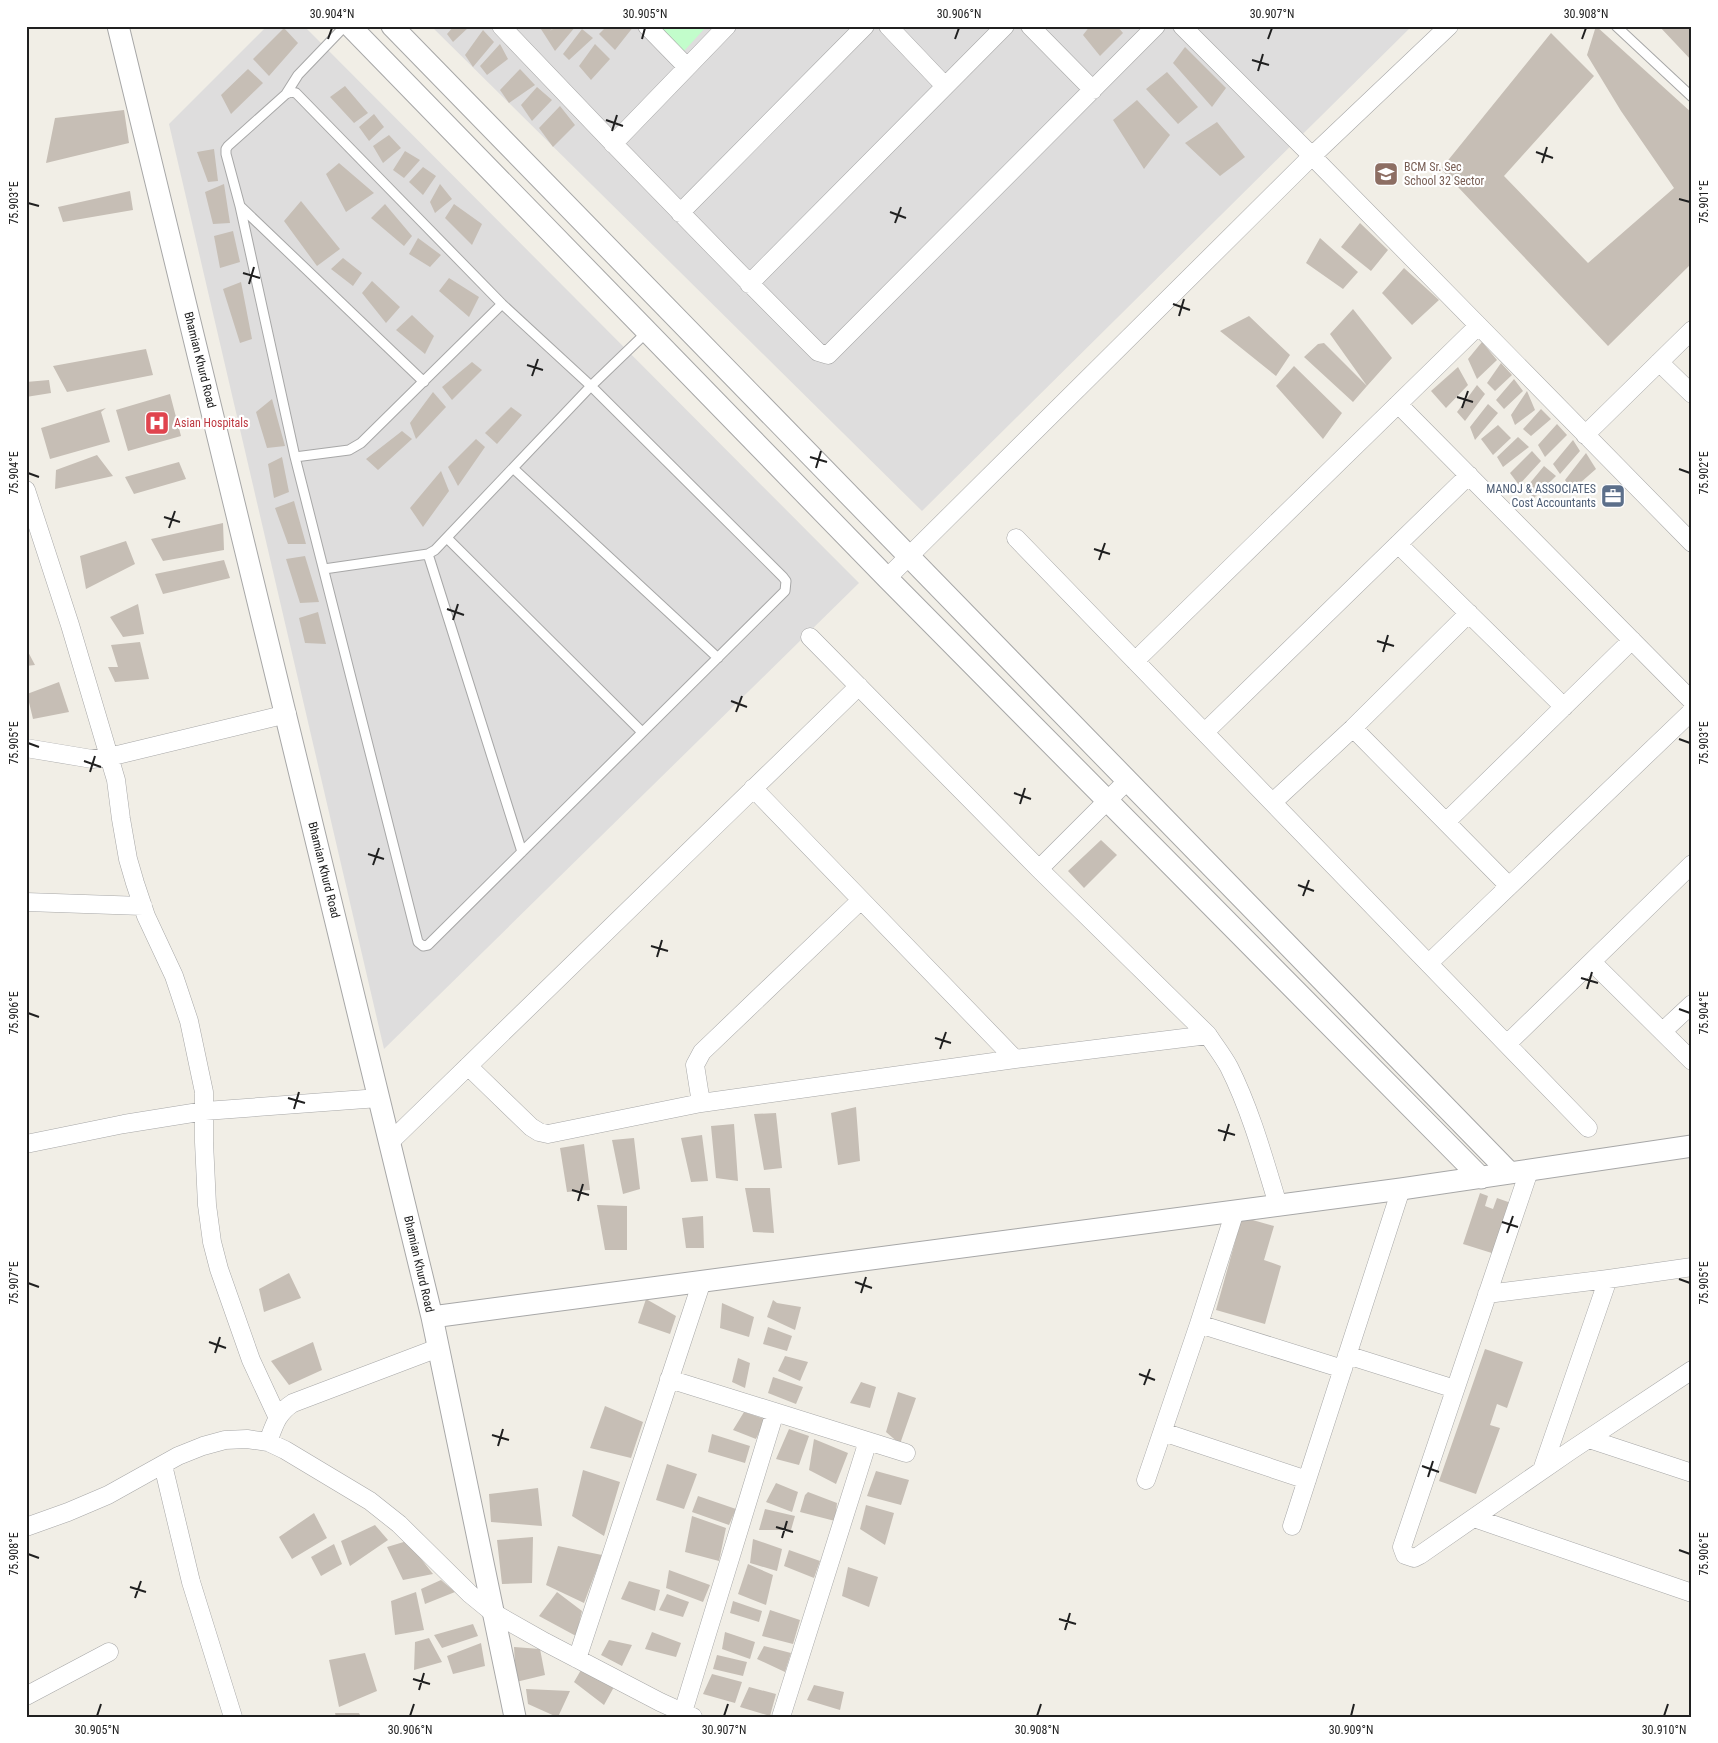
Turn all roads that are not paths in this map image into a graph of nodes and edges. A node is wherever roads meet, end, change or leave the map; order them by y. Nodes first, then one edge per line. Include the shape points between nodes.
1 (118, 26) edge
2 (345, 26) edge
3 (350, 26) edge
4 (392, 26) edge
5 (501, 26) edge
6 (647, 26) edge
7 (727, 26) edge
8 (865, 26) edge
9 (888, 26) edge
10 (1005, 26) edge
11 (1030, 26) edge
12 (1156, 26) edge
13 (1182, 26) edge
14 (1449, 26) edge
15 (1616, 26) edge
16 (688, 67) junction
17 (946, 86) junction
18 (1093, 90) junction
19 (286, 94) junction
20 (1692, 97) edge
21 (613, 144) junction
22 (1312, 156) junction
23 (240, 206) junction
24 (680, 213) junction
25 (749, 284) junction
26 (502, 304) junction
27 (1478, 326) junction
28 (1692, 330) edge
29 (647, 332) junction
30 (1659, 362) junction
31 (424, 382) junction
32 (591, 386) junction
33 (1692, 394) edge
34 (1398, 404) junction
35 (1585, 435) junction
36 (296, 457) junction
37 (514, 469) junction
38 (1469, 475) junction
39 (26, 490) edge
40 (447, 538) junction
41 (1016, 538) dead end
42 (1692, 543) edge
43 (1398, 544) junction
44 (428, 554) junction
45 (909, 556) junction
46 (324, 569) junction
47 (887, 578) junction
48 (1469, 614) junction
49 (810, 636) dead end
50 (1632, 640) junction
51 (718, 658) junction
52 (1136, 661) junction
53 (860, 686) junction
54 (1692, 701) edge
55 (1564, 707) junction
56 (1692, 711) edge
57 (286, 714) junction
58 (1352, 728) junction
59 (642, 732) junction
60 (1205, 732) junction
61 (26, 748) edge
62 (109, 757) junction
63 (1128, 780) junction
64 (753, 788) junction
65 (1108, 799) junction
66 (1272, 802) junction
67 (1446, 822) junction
68 (522, 852) junction
69 (1692, 864) edge
70 (1039, 869) junction
71 (1509, 886) junction
72 (861, 900) junction
73 (26, 902) edge
74 (143, 906) junction
75 (1592, 962) junction
76 (1428, 963) junction
77 (1692, 1004) edge
78 (1663, 1032) junction
79 (1208, 1035) junction
80 (1507, 1044) junction
81 (1015, 1059) junction
82 (1692, 1062) edge
83 (468, 1066) junction
84 (379, 1098) junction
85 (701, 1103) junction
86 (205, 1111) junction
87 (1588, 1128) dead end
88 (390, 1142) junction
89 (26, 1144) edge
90 (1692, 1146) edge
91 (1520, 1172) junction
92 (1482, 1178) junction
93 (1401, 1189) junction
94 (1278, 1205) junction
95 (1235, 1211) junction
96 (1692, 1267) edge
97 (1608, 1279) junction
98 (702, 1281) junction
99 (1487, 1294) junction
100 (432, 1317) junction
101 (1200, 1324) junction
102 (438, 1348) junction
103 (1345, 1362) junction
104 (1692, 1370) edge
105 (669, 1379) junction
106 (1455, 1389) junction
107 (775, 1412) junction
108 (277, 1416) junction
109 (1163, 1432) junction
110 (1589, 1439) junction
111 (868, 1441) junction
112 (268, 1442) junction
113 (906, 1453) dead end
114 (163, 1465) junction
115 (1542, 1470) junction
116 (1692, 1473) edge
117 (1146, 1480) dead end
118 (1307, 1480) junction
119 (1474, 1518) junction
120 (1292, 1526) dead end
121 (26, 1527) edge
122 (1692, 1592) edge
123 (492, 1612) junction
124 (109, 1652) dead end
125 (577, 1659) junction
126 (26, 1696) edge
127 (688, 1714) edge
128 (233, 1717) edge
129 (515, 1717) edge
130 (781, 1717) edge

1 - 57 street, Bhamian Khurd Road
2 - 19 lane via 298,75
3 - 29 street
4 - 45 street
5 - 21 street
6 - 16 street
7 - 16 street
8 - 24 street
9 - 17 street
10 - 17 street
11 - 18 street
12 - 18 street
13 - 22 street
14 - 22 street
15 - 20 lane
16 - 21 street
17 - 25 street
18 - 25 street via 828,355 818,352
19 - 23 lane via 226,149
19 - 26 lane via 296,93
21 - 24 street
22 - 27 street
22 - 45 street
23 - 31 lane
23 - 36 lane
24 - 25 street
26 - 31 lane
26 - 32 lane
27 - 34 street
27 - 35 street
28 - 30 street
29 - 32 lane
29 - 47 street
30 - 33 street
30 - 35 street
31 - 36 lane via 361,443 349,450
32 - 37 lane
32 - 51 lane via 786,581 785,591
34 - 38 street
34 - 52 street
35 - 42 street
36 - 46 lane
37 - 40 lane
37 - 51 lane
38 - 43 street
38 - 50 street
39 - 62 street
40 - 44 lane
40 - 59 lane
41 - 52 street
43 - 48 street
43 - 60 street
44 - 46 lane
44 - 68 lane
45 - 47 street
45 - 63 street
46 - 68 lane via 418,942 428,945
47 - 65 street
48 - 55 street
48 - 58 street
49 - 53 street
50 - 54 street
50 - 55 street
51 - 59 lane
52 - 60 street
53 - 64 street
53 - 70 street
55 - 67 street
56 - 71 street
57 - 62 street
57 - 84 street, Bhamian Khurd Road
58 - 66 street
58 - 67 street
59 - 68 lane
60 - 66 street
61 - 62 street via 92,758
62 - 74 street via 116,780 128,859
63 - 65 street
63 - 91 street
64 - 72 street
64 - 83 street
65 - 70 street
65 - 92 street
66 - 76 street
67 - 71 street
69 - 75 street
70 - 79 street
71 - 76 street
72 - 81 street
72 - 85 street via 702,1052 695,1065
73 - 74 street
74 - 86 street via 190,1021
75 - 78 street
75 - 80 street
76 - 80 street
77 - 78 street
78 - 82 street
79 - 81 street
79 - 94 street via 1229,1067 1245,1105
80 - 87 street
81 - 85 street
83 - 85 street via 531,1128 548,1134
83 - 88 street
84 - 86 street
84 - 88 street, Bhamian Khurd Road
86 - 89 street
86 - 108 street via 207,1205 212,1242 251,1360
88 - 100 street, Bhamian Khurd Road
90 - 91 street
91 - 92 street
91 - 99 street
92 - 93 street
93 - 94 street
93 - 103 street
94 - 95 street
95 - 98 street
95 - 101 street
96 - 97 street
97 - 99 street
97 - 115 street
98 - 100 street
98 - 105 street
99 - 106 street
100 - 102 street, Bhamian Khurd Road
101 - 103 street
101 - 109 street
102 - 108 street via 292,1403
102 - 123 street, Bhamian Khurd Road
103 - 106 street
103 - 118 street
104 - 110 street
105 - 107 street
105 - 125 street
106 - 119 street via 1402,1547 1404,1555 1414,1558 1420,1555
107 - 111 street
107 - 127 street
108 - 112 street
109 - 117 street
109 - 118 street
110 - 115 street
110 - 116 street
111 - 113 street
111 - 130 street
112 - 114 street via 225,1440 178,1456
112 - 123 street via 370,1501 399,1524
114 - 121 street via 108,1495
114 - 128 street via 191,1582
115 - 119 street
118 - 120 street
119 - 122 street
123 - 125 street
123 - 129 street, Bhamian Khurd Road
124 - 126 street
125 - 127 street

